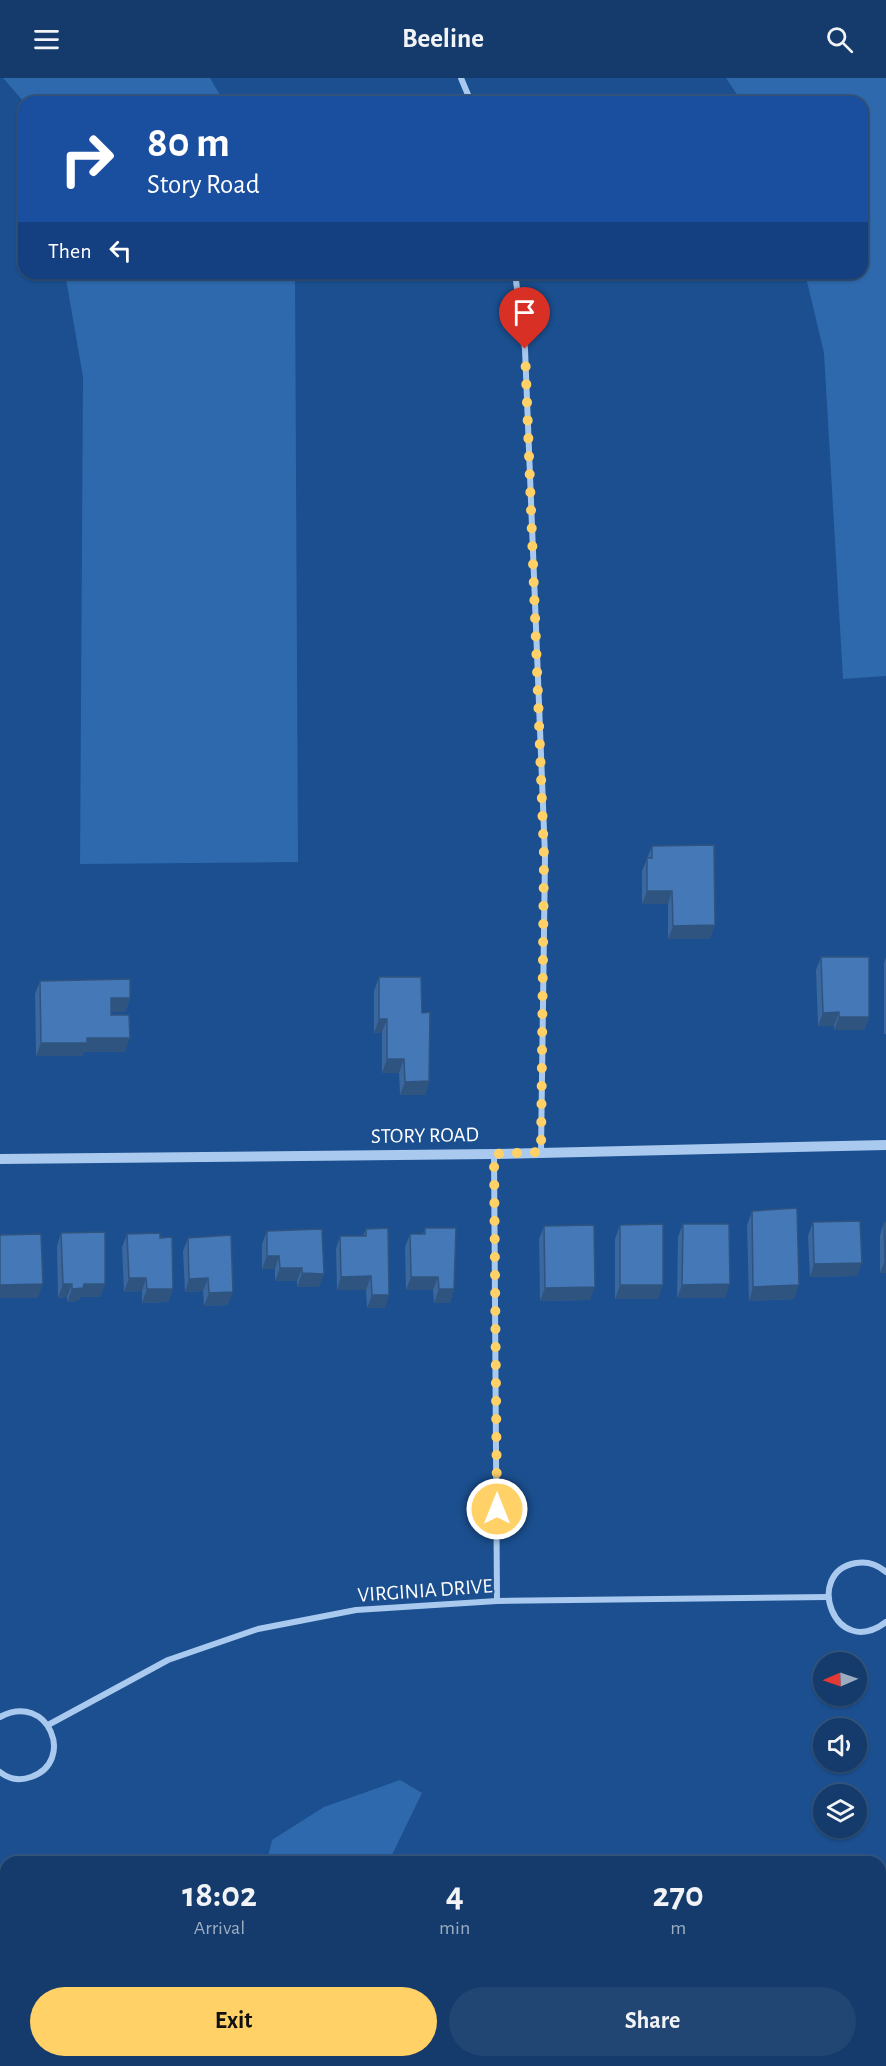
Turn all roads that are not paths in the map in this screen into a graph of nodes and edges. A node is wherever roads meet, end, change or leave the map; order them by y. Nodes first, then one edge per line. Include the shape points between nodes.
1 (461, 78) edge
2 (468, 96) edge
3 (516, 279) edge
4 (886, 1145) edge
5 (541, 1152) junction
6 (494, 1154) junction
7 (0, 1159) edge
8 (886, 1572) edge
9 (828, 1597) junction
10 (498, 1601) junction
11 (886, 1622) edge
12 (0, 1717) edge
13 (48, 1725) junction
14 (0, 1772) edge

1 - 2 street
3 - 5 street via 525,349 544,856
4 - 5 street, STORY ROAD
5 - 6 street, STORY ROAD
6 - 7 street, STORY ROAD
6 - 10 street
8 - 9 street via 874,1564 853,1563 835,1576
9 - 10 street, VIRGINIA DRIVE
9 - 11 street via 830,1609 845,1627 867,1631
10 - 13 street, VIRGINIA DRIVE via 356,1610 258,1629 168,1660
12 - 13 street via 9,1712 30,1712
13 - 14 street via 54,1747 45,1768 25,1779

